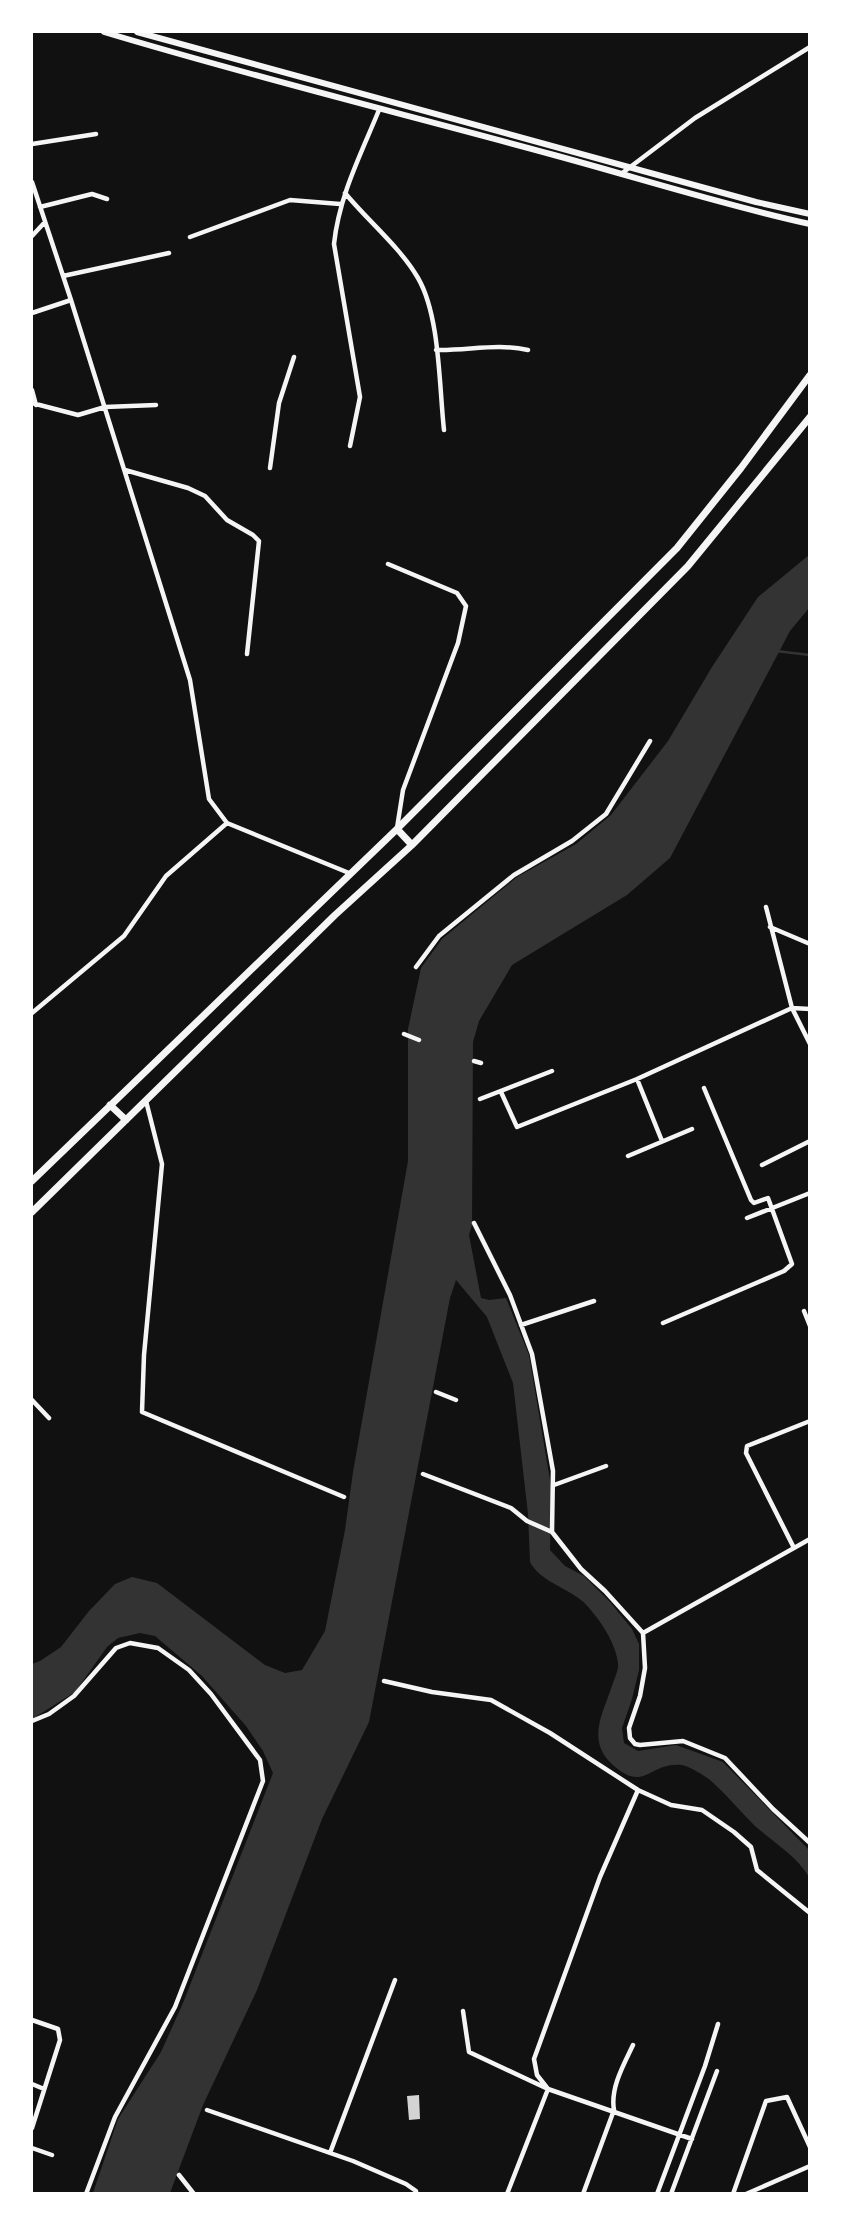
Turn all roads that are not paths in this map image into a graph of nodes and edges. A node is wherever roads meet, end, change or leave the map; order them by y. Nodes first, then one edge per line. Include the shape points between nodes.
1 (104, 32) edge
2 (137, 32) edge
3 (182, 45) junction
4 (810, 47) edge
5 (180, 54) junction
6 (379, 110) junction
7 (455, 119) junction
8 (452, 128) junction
9 (96, 134) dead end
10 (32, 144) edge
11 (630, 166) junction
12 (620, 174) junction
13 (32, 183) edge
14 (345, 193) junction
15 (107, 199) dead end
16 (340, 204) junction
17 (40, 207) junction
18 (810, 214) edge
19 (45, 222) junction
20 (810, 225) edge
21 (32, 236) edge
22 (190, 237) dead end
23 (169, 253) dead end
24 (63, 276) junction
25 (71, 300) junction
26 (32, 313) edge
27 (436, 349) junction
28 (528, 350) dead end
29 (294, 357) dead end
30 (810, 375) edge
31 (32, 390) edge
32 (34, 404) edge
33 (156, 405) dead end
34 (105, 407) junction
35 (810, 417) edge
36 (444, 430) dead end
37 (350, 446) dead end
38 (270, 468) dead end
39 (124, 470) junction
40 (388, 564) dead end
41 (247, 654) dead end
42 (650, 741) dead end
43 (227, 823) junction
44 (397, 829) junction
45 (412, 845) junction
46 (349, 873) junction
47 (766, 907) dead end
48 (769, 926) junction
49 (810, 943) edge
50 (416, 967) dead end
51 (792, 1008) junction
52 (810, 1009) edge
53 (32, 1013) edge
54 (404, 1034) dead end
55 (419, 1040) dead end
56 (810, 1044) edge
57 (474, 1061) dead end
58 (481, 1063) dead end
59 (552, 1071) dead end
60 (637, 1079) junction
61 (704, 1088) dead end
62 (501, 1091) junction
63 (480, 1099) dead end
64 (145, 1100) junction
65 (110, 1105) junction
66 (126, 1120) junction
67 (692, 1129) dead end
68 (662, 1141) junction
69 (810, 1142) edge
70 (628, 1156) dead end
71 (762, 1165) dead end
72 (32, 1181) edge
73 (810, 1193) edge
74 (772, 1208) junction
75 (32, 1212) edge
76 (747, 1218) dead end
77 (474, 1223) dead end
78 (594, 1301) dead end
79 (804, 1311) dead end
80 (663, 1323) dead end
81 (521, 1325) junction
82 (810, 1326) edge
83 (436, 1392) dead end
84 (32, 1400) edge
85 (456, 1400) dead end
86 (50, 1418) dead end
87 (810, 1421) edge
88 (606, 1466) dead end
89 (423, 1474) dead end
90 (554, 1485) junction
91 (341, 1496) dead end
92 (552, 1532) junction
93 (810, 1539) edge
94 (794, 1548) junction
95 (643, 1633) junction
96 (384, 1681) dead end
97 (32, 1721) edge
98 (638, 1790) junction
99 (810, 1843) edge
100 (810, 1913) edge
101 (395, 1980) dead end
102 (463, 2011) dead end
103 (32, 2020) edge
104 (718, 2024) dead end
105 (632, 2045) dead end
106 (717, 2071) dead end
107 (32, 2084) edge
108 (44, 2089) junction
109 (548, 2089) junction
110 (207, 2110) dead end
111 (614, 2110) junction
112 (32, 2127) edge
113 (679, 2136) junction
114 (692, 2139) junction
115 (810, 2147) edge
116 (32, 2148) edge
117 (330, 2153) junction
118 (52, 2155) dead end
119 (810, 2166) edge
120 (179, 2175) dead end
121 (86, 2193) edge
122 (194, 2193) edge
123 (416, 2193) edge
124 (507, 2193) edge
125 (583, 2193) edge
126 (657, 2193) edge
127 (671, 2193) edge
128 (733, 2193) edge
129 (746, 2193) edge

1 - 5 main road
2 - 3 main road
3 - 5 main road
3 - 7 main road
4 - 11 street via 695,118
5 - 6 main road
6 - 8 main road
6 - 14 street
7 - 8 main road
7 - 11 main road
8 - 12 main road
9 - 10 street
11 - 12 street
11 - 18 main road
12 - 20 main road
13 - 17 street
14 - 16 street
14 - 27 street via 416,275 431,306
15 - 17 street via 92,194
16 - 22 street via 290,200
16 - 37 street via 334,244 360,397
17 - 19 street
19 - 21 street
19 - 24 street
23 - 24 street
24 - 25 street
25 - 26 street
25 - 34 street
27 - 28 street via 504,346
27 - 36 street
29 - 38 street via 279,403
30 - 44 highway via 677,548
31 - 32 street
32 - 34 street via 78,415
33 - 34 street
34 - 39 street
35 - 45 highway via 688,566
39 - 41 street via 205,496 227,520 259,541
39 - 43 street via 190,680 209,799
40 - 44 street via 457,593 466,606 458,643 403,790
42 - 50 street via 606,814 572,841 514,875 439,936
43 - 46 street
43 - 53 street via 166,876 124,936
44 - 45 highway
44 - 46 highway
45 - 64 highway
46 - 65 highway
47 - 48 street
48 - 49 street
48 - 51 street
51 - 52 street
51 - 56 street
51 - 60 street
54 - 55 street
57 - 58 street
59 - 62 street
60 - 62 street via 516,1127
60 - 68 street
61 - 74 street via 751,1200 767,1198
62 - 63 street
64 - 66 highway
64 - 91 street via 162,1164 142,1412
65 - 66 highway
65 - 72 highway
66 - 75 highway
67 - 68 street
68 - 70 street
69 - 71 street
73 - 74 street
74 - 76 street
74 - 80 street via 792,1261 790,1267
77 - 81 street
78 - 81 street
79 - 82 street
81 - 90 street via 532,1354
83 - 85 street
84 - 86 street
87 - 94 street via 747,1446 746,1453
88 - 90 street
89 - 92 street via 511,1508
90 - 92 street
92 - 95 street
93 - 94 street
94 - 95 street
95 - 99 street via 645,1668 629,1728 632,1741 640,1745 683,1741 725,1758
96 - 98 street via 491,1700
97 - 121 street via 74,1696 116,1648 130,1643 158,1648 189,1670 211,1694 260,1760 263,1781 175,2007 115,2117
98 - 100 street via 670,1805 702,1810 734,1832 751,1847 757,1870
98 - 109 street via 600,1877 534,2059 537,2075
101 - 117 street
102 - 109 street via 469,2052
103 - 108 street via 58,2029 60,2040
104 - 113 street
105 - 111 street via 616,2087
106 - 114 street
107 - 108 street
108 - 112 street
109 - 111 street
109 - 124 street
110 - 117 street
111 - 113 street
111 - 125 street
113 - 114 street
113 - 126 street
114 - 127 street
115 - 128 street via 787,2097 766,2101
116 - 118 street
117 - 123 street via 406,2184
119 - 129 street
120 - 122 street

